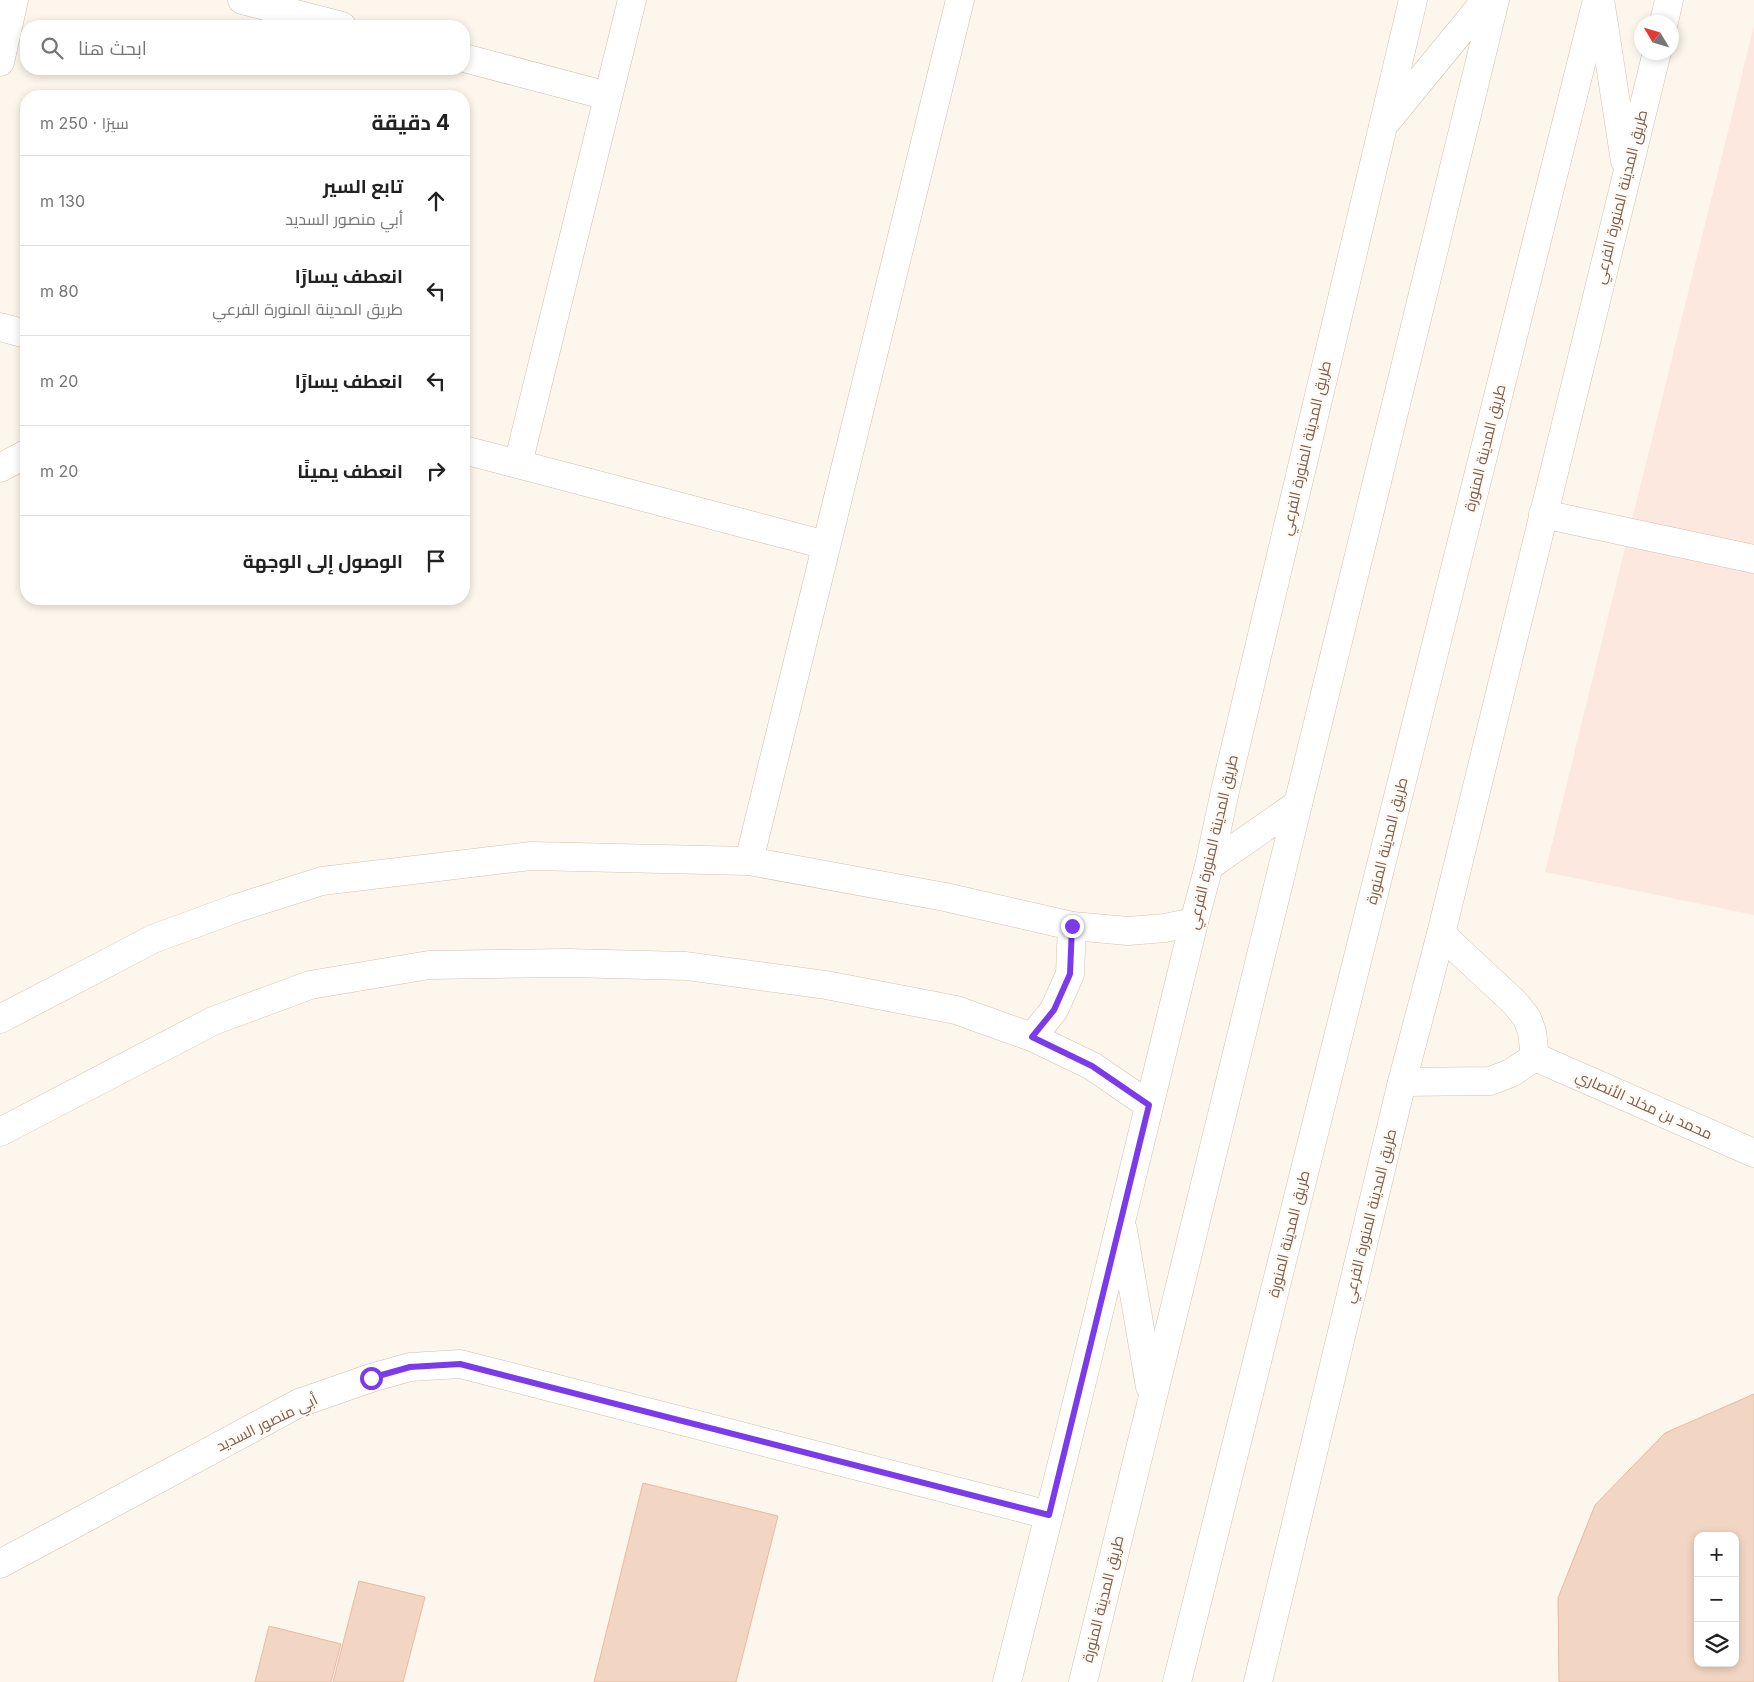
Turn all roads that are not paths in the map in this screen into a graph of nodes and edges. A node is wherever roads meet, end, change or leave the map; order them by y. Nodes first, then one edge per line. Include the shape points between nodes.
1 (14, 0) edge
2 (242, 0) edge
3 (632, 0) edge
4 (960, 0) edge
5 (1413, 0) edge
6 (1486, 0) edge
7 (1495, 0) edge
8 (1599, 0) edge
9 (1670, 0) edge
10 (1666, 15) edge
11 (319, 20) edge
12 (470, 60) edge
13 (1655, 60) edge
14 (0, 62) edge
15 (608, 96) junction
16 (1383, 126) junction
17 (1627, 175) junction
18 (0, 328) edge
19 (20, 333) edge
20 (470, 452) edge
21 (20, 457) edge
22 (518, 464) junction
23 (0, 468) edge
24 (1544, 514) junction
25 (826, 545) junction
26 (1754, 559) edge
27 (1298, 804) junction
28 (749, 861) junction
29 (1209, 866) junction
30 (1194, 922) junction
31 (1072, 926) junction
32 (1441, 934) junction
33 (0, 1019) edge
34 (1032, 1037) junction
35 (1535, 1057) junction
36 (1402, 1082) junction
37 (1149, 1105) junction
38 (0, 1132) edge
39 (1754, 1154) edge
40 (1122, 1218) junction
41 (1152, 1398) junction
42 (1049, 1515) junction
43 (0, 1564) edge
44 (1007, 1682) edge
45 (1083, 1682) edge
46 (1177, 1682) edge
47 (1258, 1682) edge

1 - 14 street
2 - 11 street
3 - 15 street
4 - 25 street
5 - 16 street, طريق المدينة المنورة الفرعي
6 - 16 street
7 - 27 street, طريق المدينة المنورة
8 - 17 street
8 - 46 street, طريق المدينة المنورة
9 - 10 street
12 - 15 street
13 - 17 street, طريق المدينة المنورة الفرعي
15 - 22 street
16 - 29 street, طريق المدينة المنورة الفرعي via 1224,791
17 - 24 street, طريق المدينة المنورة الفرعي
18 - 19 street
20 - 22 street
21 - 23 street
22 - 25 street
24 - 26 street
24 - 32 street, طريق المدينة المنورة الفرعي
25 - 28 street
27 - 29 street
27 - 41 street, طريق المدينة المنورة
28 - 31 street via 945,897
28 - 33 street via 531,856 322,880 153,939
29 - 30 street, طريق المدينة المنورة الفرعي
30 - 31 street via 1128,931
30 - 37 street, طريق المدينة المنورة الفرعي
31 - 34 street via 1070,974 1054,1010
32 - 35 street via 1527,1018
32 - 36 street, طريق المدينة المنورة الفرعي
34 - 37 street via 1092,1066
34 - 38 street via 956,1010 826,985 686,966 568,962 429,965 310,985 213,1021
35 - 36 street via 1511,1073 1490,1081
35 - 39 street, محمد بن مخلد الأنصاري
36 - 47 street, طريق المدينة المنورة الفرعي
37 - 40 street, طريق المدينة المنورة الفرعي
40 - 41 street
40 - 42 street, طريق المدينة المنورة الفرعي
41 - 45 street, طريق المدينة المنورة
42 - 43 street, أبي منصور السديد via 460,1364 410,1367 299,1403
42 - 44 street, طريق المدينة المنورة الفرعي

